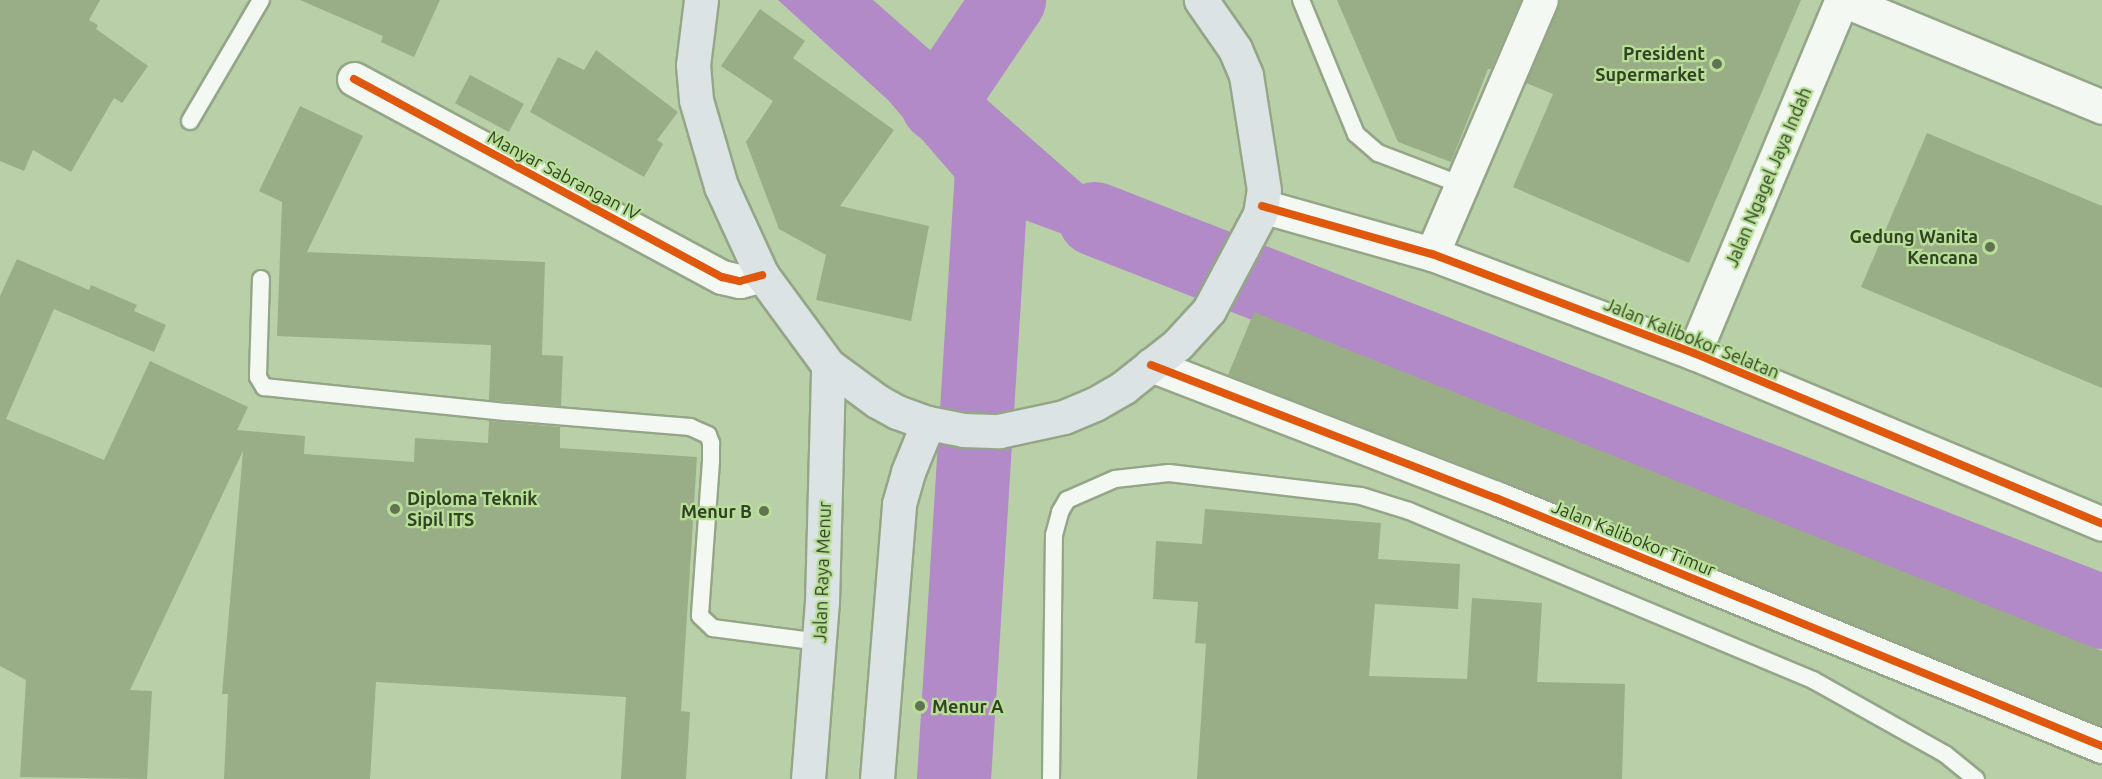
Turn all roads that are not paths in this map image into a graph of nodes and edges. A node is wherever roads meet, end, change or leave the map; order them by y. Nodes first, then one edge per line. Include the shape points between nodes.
1 (261, 0) edge
2 (701, 0) edge
3 (1201, 0) edge
4 (1301, 0) edge
5 (1541, 0) edge
6 (1843, 0) edge
7 (354, 79) dead end
8 (2102, 107) edge
9 (190, 121) dead end
10 (1462, 185) junction
11 (1259, 214) junction
12 (1432, 254) junction
13 (762, 275) junction
14 (261, 279) dead end
15 (1694, 353) junction
16 (828, 365) junction
17 (1151, 365) junction
18 (928, 423) junction
19 (2102, 524) edge
20 (819, 642) junction
21 (2102, 746) edge
22 (808, 779) edge
23 (877, 779) edge
24 (1051, 779) edge
25 (1976, 779) edge

1 - 9 lane
2 - 13 main road via 693,65 696,100 722,186
3 - 11 main road via 1235,50 1246,75 1264,190
4 - 10 lane via 1356,134 1378,153
5 - 10 street
6 - 8 street
6 - 15 street, Jalan Ngagel Jaya Indah
7 - 13 street, Manyar Sabrangan IV via 722,277 740,281
10 - 12 street
11 - 12 street, Jalan Kalibokor Selatan
11 - 17 main road via 1209,310 1178,344
12 - 15 street, Jalan Kalibokor Selatan
13 - 16 main road
14 - 20 lane via 258,377 264,387 690,427 708,435 711,461 700,616 713,628
15 - 19 street, Jalan Kalibokor Selatan
16 - 18 main road via 877,401
16 - 20 main road, Jalan Raya Menur
17 - 18 main road via 1124,387 1064,417 999,431 963,430
17 - 21 street, Jalan Kalibokor Timur via 1496,498
18 - 23 main road via 899,504
20 - 22 main road, Jalan Raya Menur
24 - 25 lane via 1054,536 1060,512 1067,500 1115,479 1169,473 1361,496 1409,511 1813,680 1945,754

